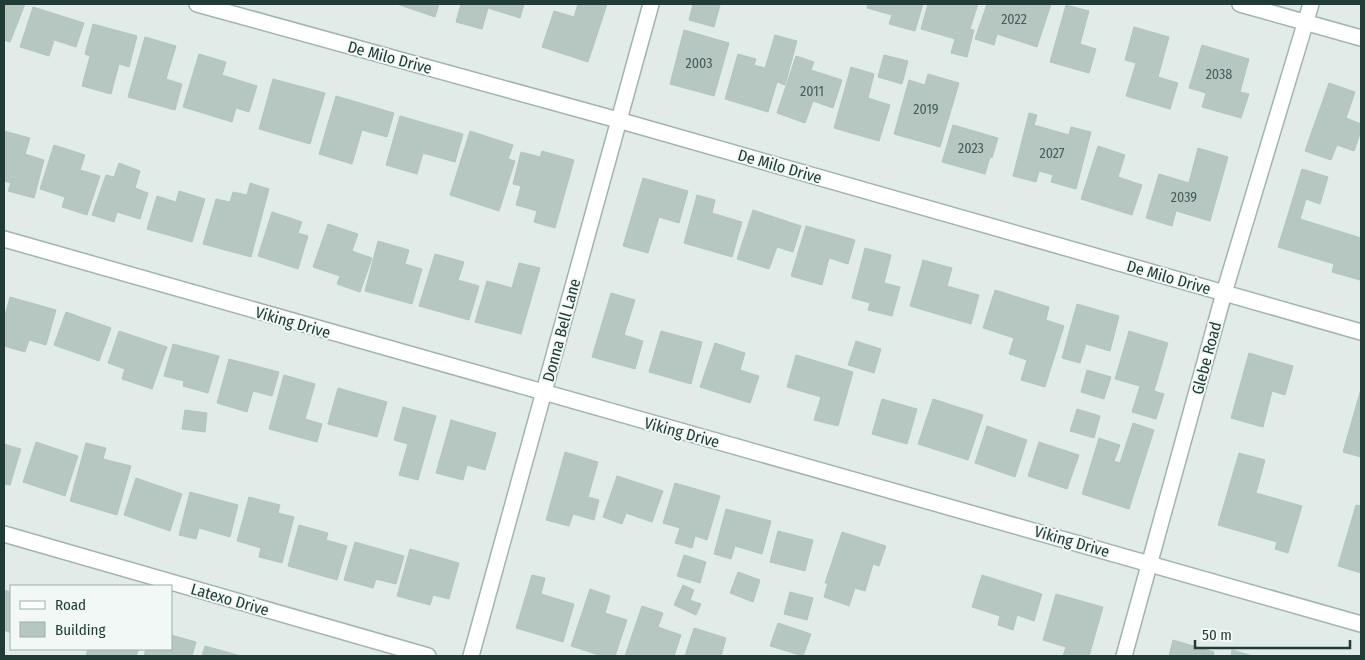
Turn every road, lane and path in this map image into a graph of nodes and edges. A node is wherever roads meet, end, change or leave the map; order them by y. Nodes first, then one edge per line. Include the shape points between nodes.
1 (197, 4) edge
2 (651, 4) edge
3 (1240, 4) edge
4 (1311, 4) edge
5 (1306, 23) junction
6 (1361, 38) edge
7 (618, 120) junction
8 (4, 239) edge
9 (1224, 293) junction
10 (1361, 332) edge
11 (543, 394) junction
12 (4, 534) edge
13 (1150, 564) junction
14 (1361, 624) edge
15 (428, 656) edge
16 (471, 656) edge
17 (1124, 656) edge

1 - 7 street, De Milo Drive
2 - 7 street, Donna Bell Lane
3 - 5 street
4 - 5 street, Glebe Road
5 - 6 street
5 - 9 street, Glebe Road
7 - 9 street, De Milo Drive
7 - 11 street, Donna Bell Lane
8 - 11 street, Viking Drive
9 - 10 street, De Milo Drive
9 - 13 street, Glebe Road
11 - 13 street, Viking Drive
11 - 16 street, Donna Bell Lane
12 - 15 street, Latexo Drive
13 - 14 street, Viking Drive
13 - 17 street, Glebe Road

